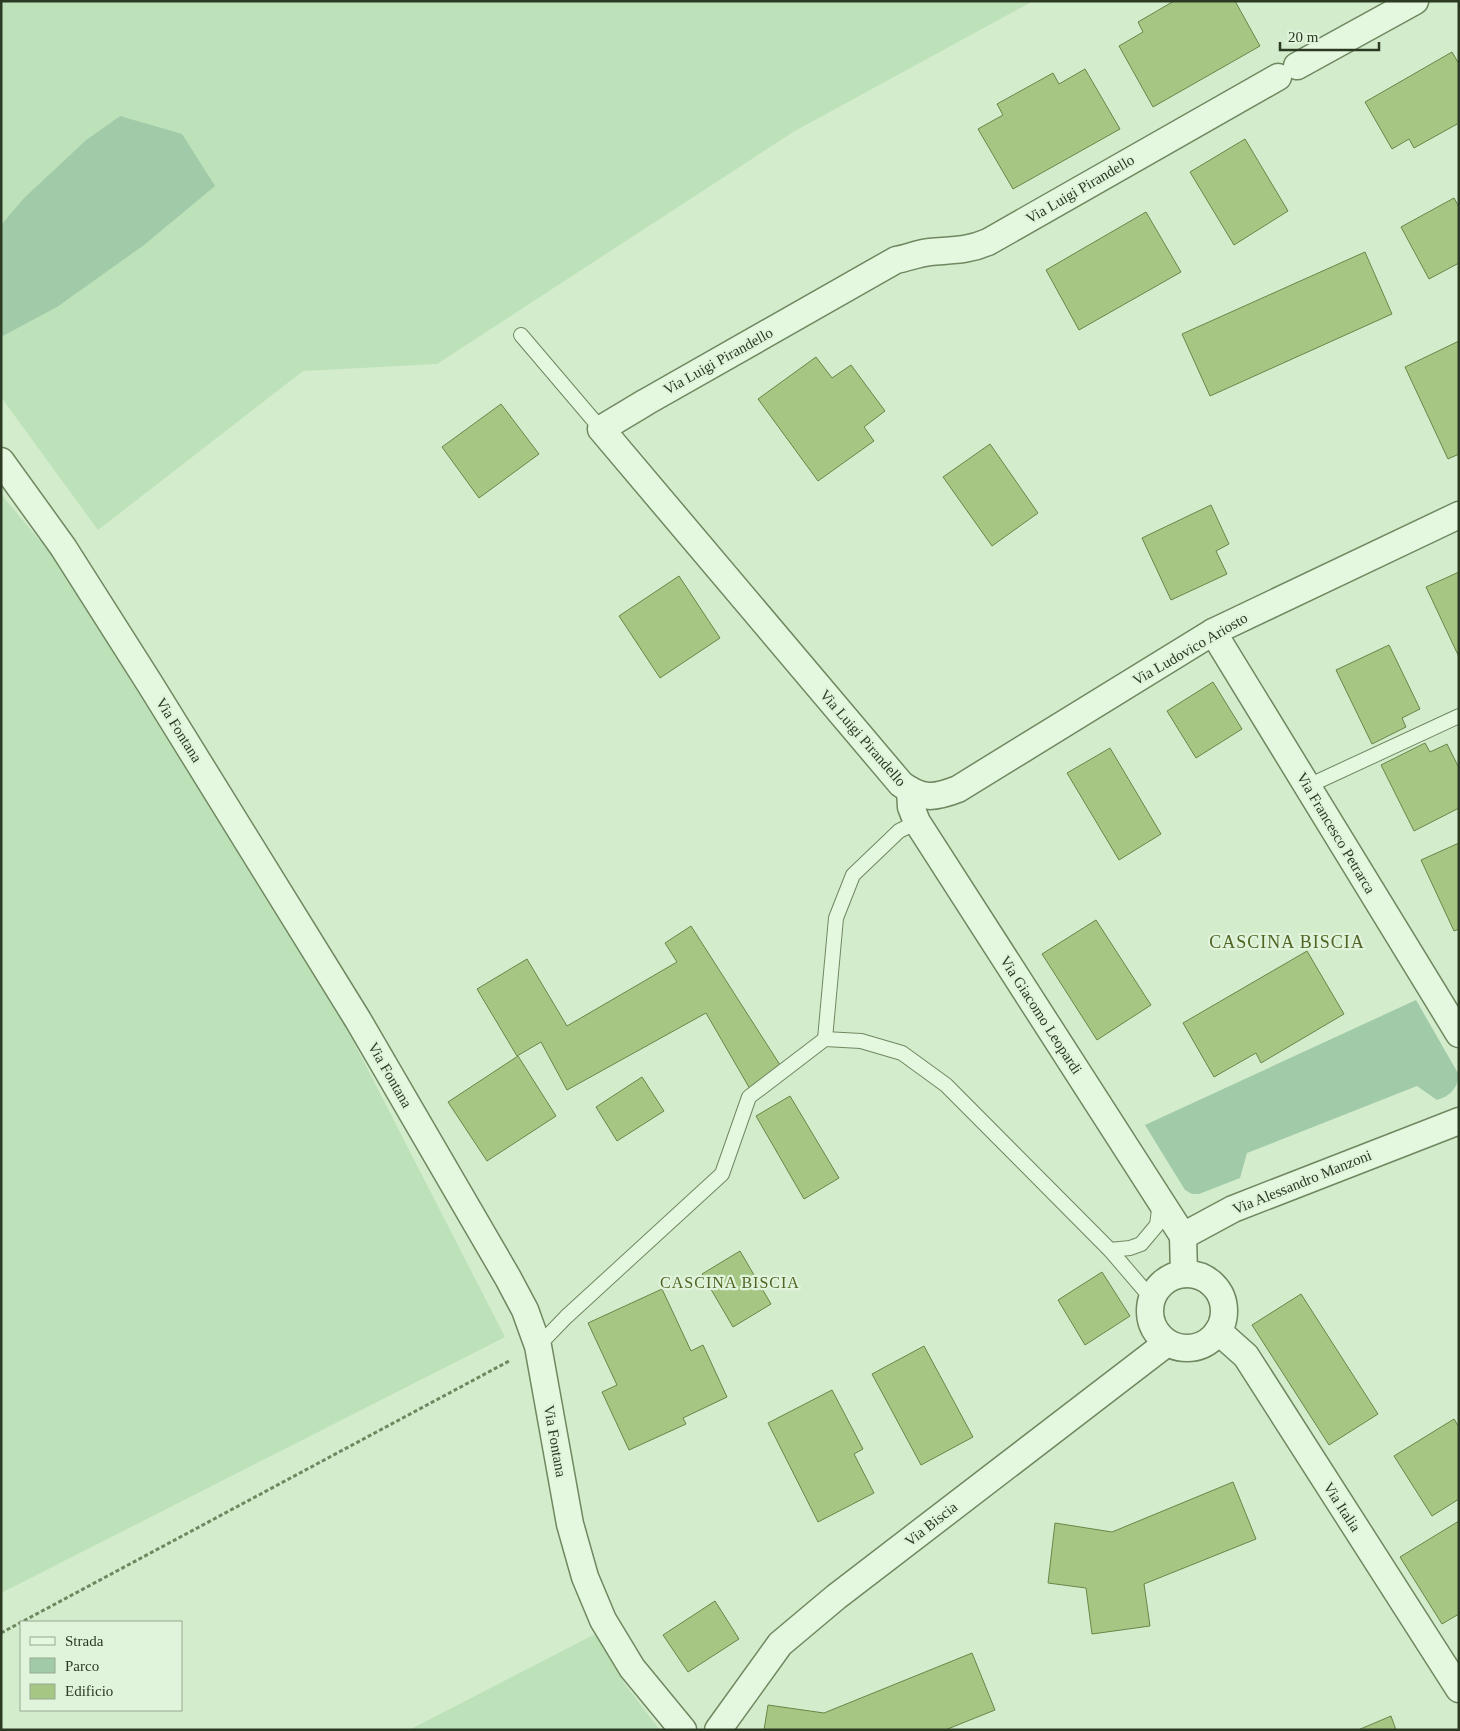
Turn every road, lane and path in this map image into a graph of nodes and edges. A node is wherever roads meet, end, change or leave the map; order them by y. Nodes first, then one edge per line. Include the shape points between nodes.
1 (1415, 1) edge
2 (521, 335) dead end
3 (601, 429) junction
4 (1, 461) edge
5 (1459, 515) edge
6 (1213, 632) junction
7 (1459, 716) edge
8 (1308, 786) junction
9 (920, 793) junction
10 (917, 822) junction
11 (1459, 1034) edge
12 (826, 1040) junction
13 (1459, 1121) edge
14 (1160, 1199) junction
15 (1183, 1236) junction
16 (1110, 1250) junction
17 (1184, 1274) junction
18 (1152, 1298) junction
19 (1218, 1332) junction
20 (1167, 1342) junction
21 (538, 1346) junction
22 (23, 1621) edge
23 (20, 1623) edge
24 (1, 1633) edge
25 (1459, 1689) edge
26 (683, 1730) edge
27 (718, 1730) edge

1 - 3 street, Via Luigi Pirandello via 988,242 972,248 930,252 896,260
2 - 3 lane
3 - 9 street, Via Luigi Pirandello via 901,784
4 - 21 street, Via Fontana via 63,547 358,1020 508,1278 525,1310
5 - 6 street, Via Ludovico Ariosto
6 - 8 street, Via Francesco Petrarca
6 - 9 street, Via Ludovico Ariosto via 958,789 944,794
7 - 8 lane
8 - 11 street, Via Francesco Petrarca
9 - 10 street, Via Giacomo Leopardi via 911,806
10 - 12 lane via 899,831 854,875 836,918
10 - 14 street, Via Giacomo Leopardi
12 - 16 lane via 861,1041 902,1053 946,1085
12 - 21 lane via 749,1098 722,1174
13 - 15 street, Via Alessandro Manzoni via 1233,1209
14 - 15 street, Via Giacomo Leopardi
14 - 16 lane via 1157,1225 1141,1244
15 - 17 street
16 - 18 lane
17 - 18 street via 1164,1282
17 - 19 street via 1196,1275 1216,1288 1224,1309
18 - 20 street via 1151,1323
19 - 20 street via 1200,1346 1177,1348
19 - 25 street, Via Italia via 1246,1356
20 - 27 street, Via Biscia via 780,1644
21 - 22 path
21 - 26 street, Via Fontana via 570,1524 585,1577 602,1620 632,1668
23 - 24 path

